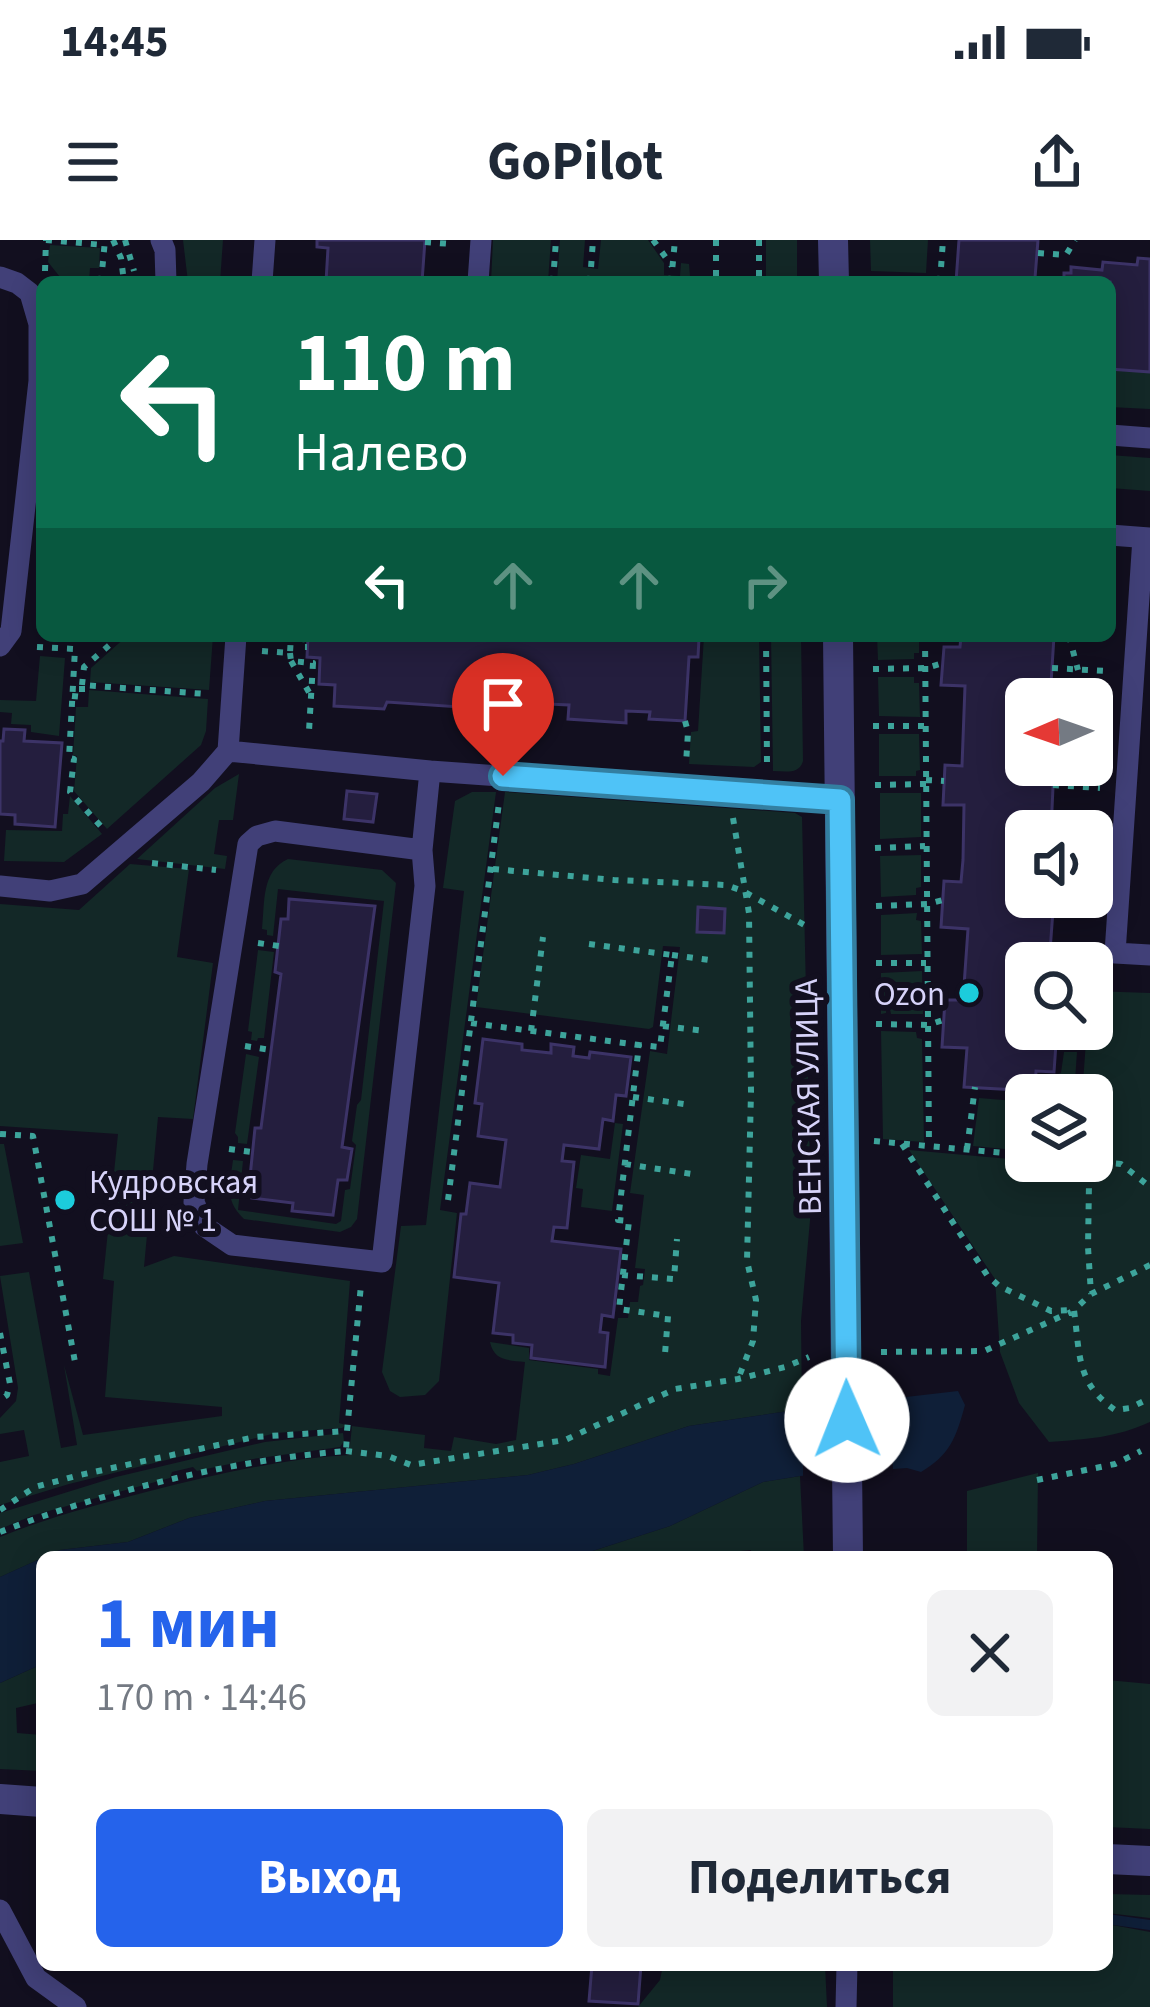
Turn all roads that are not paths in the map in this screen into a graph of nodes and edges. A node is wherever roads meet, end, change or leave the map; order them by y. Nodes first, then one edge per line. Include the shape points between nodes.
1 (161, 240) edge
2 (266, 240) edge
3 (833, 240) edge
4 (469, 242) edge
5 (167, 276) edge
6 (263, 276) edge
7 (477, 276) edge
8 (846, 276) edge
9 (0, 277) edge
10 (36, 314) edge
11 (36, 423) edge
12 (1116, 435) edge
13 (1150, 438) edge
14 (1116, 536) edge
15 (1146, 538) edge
16 (235, 642) edge
17 (838, 642) edge
18 (0, 646) edge
19 (228, 752) junction
20 (430, 771) junction
21 (840, 800) junction
22 (422, 850) junction
23 (0, 886) edge
24 (1150, 955) edge
25 (848, 1551) edge
26 (0, 1799) edge
27 (36, 1802) edge
28 (1113, 1859) edge
29 (1150, 1861) edge
30 (0, 1910) edge
31 (847, 1971) edge
32 (76, 2007) edge
33 (846, 2007) edge

1 - 5 lane
2 - 6 lane
3 - 8 street
4 - 7 lane
9 - 10 lane via 30,293
11 - 18 lane via 11,631
12 - 13 lane
14 - 15 lane
15 - 24 lane via 1115,953
16 - 19 lane
17 - 21 street, ВЕНСКАЯ УЛИЦА
19 - 20 lane
19 - 23 lane via 82,884 50,891
20 - 21 lane
20 - 22 lane
21 - 25 street, ВЕНСКАЯ УЛИЦА
22 - 22 lane via 425,886 382,1262 232,1245 204,1226 187,1164 248,844 274,831
26 - 27 street
28 - 29 street
30 - 32 lane via 36,1978
31 - 33 lane

